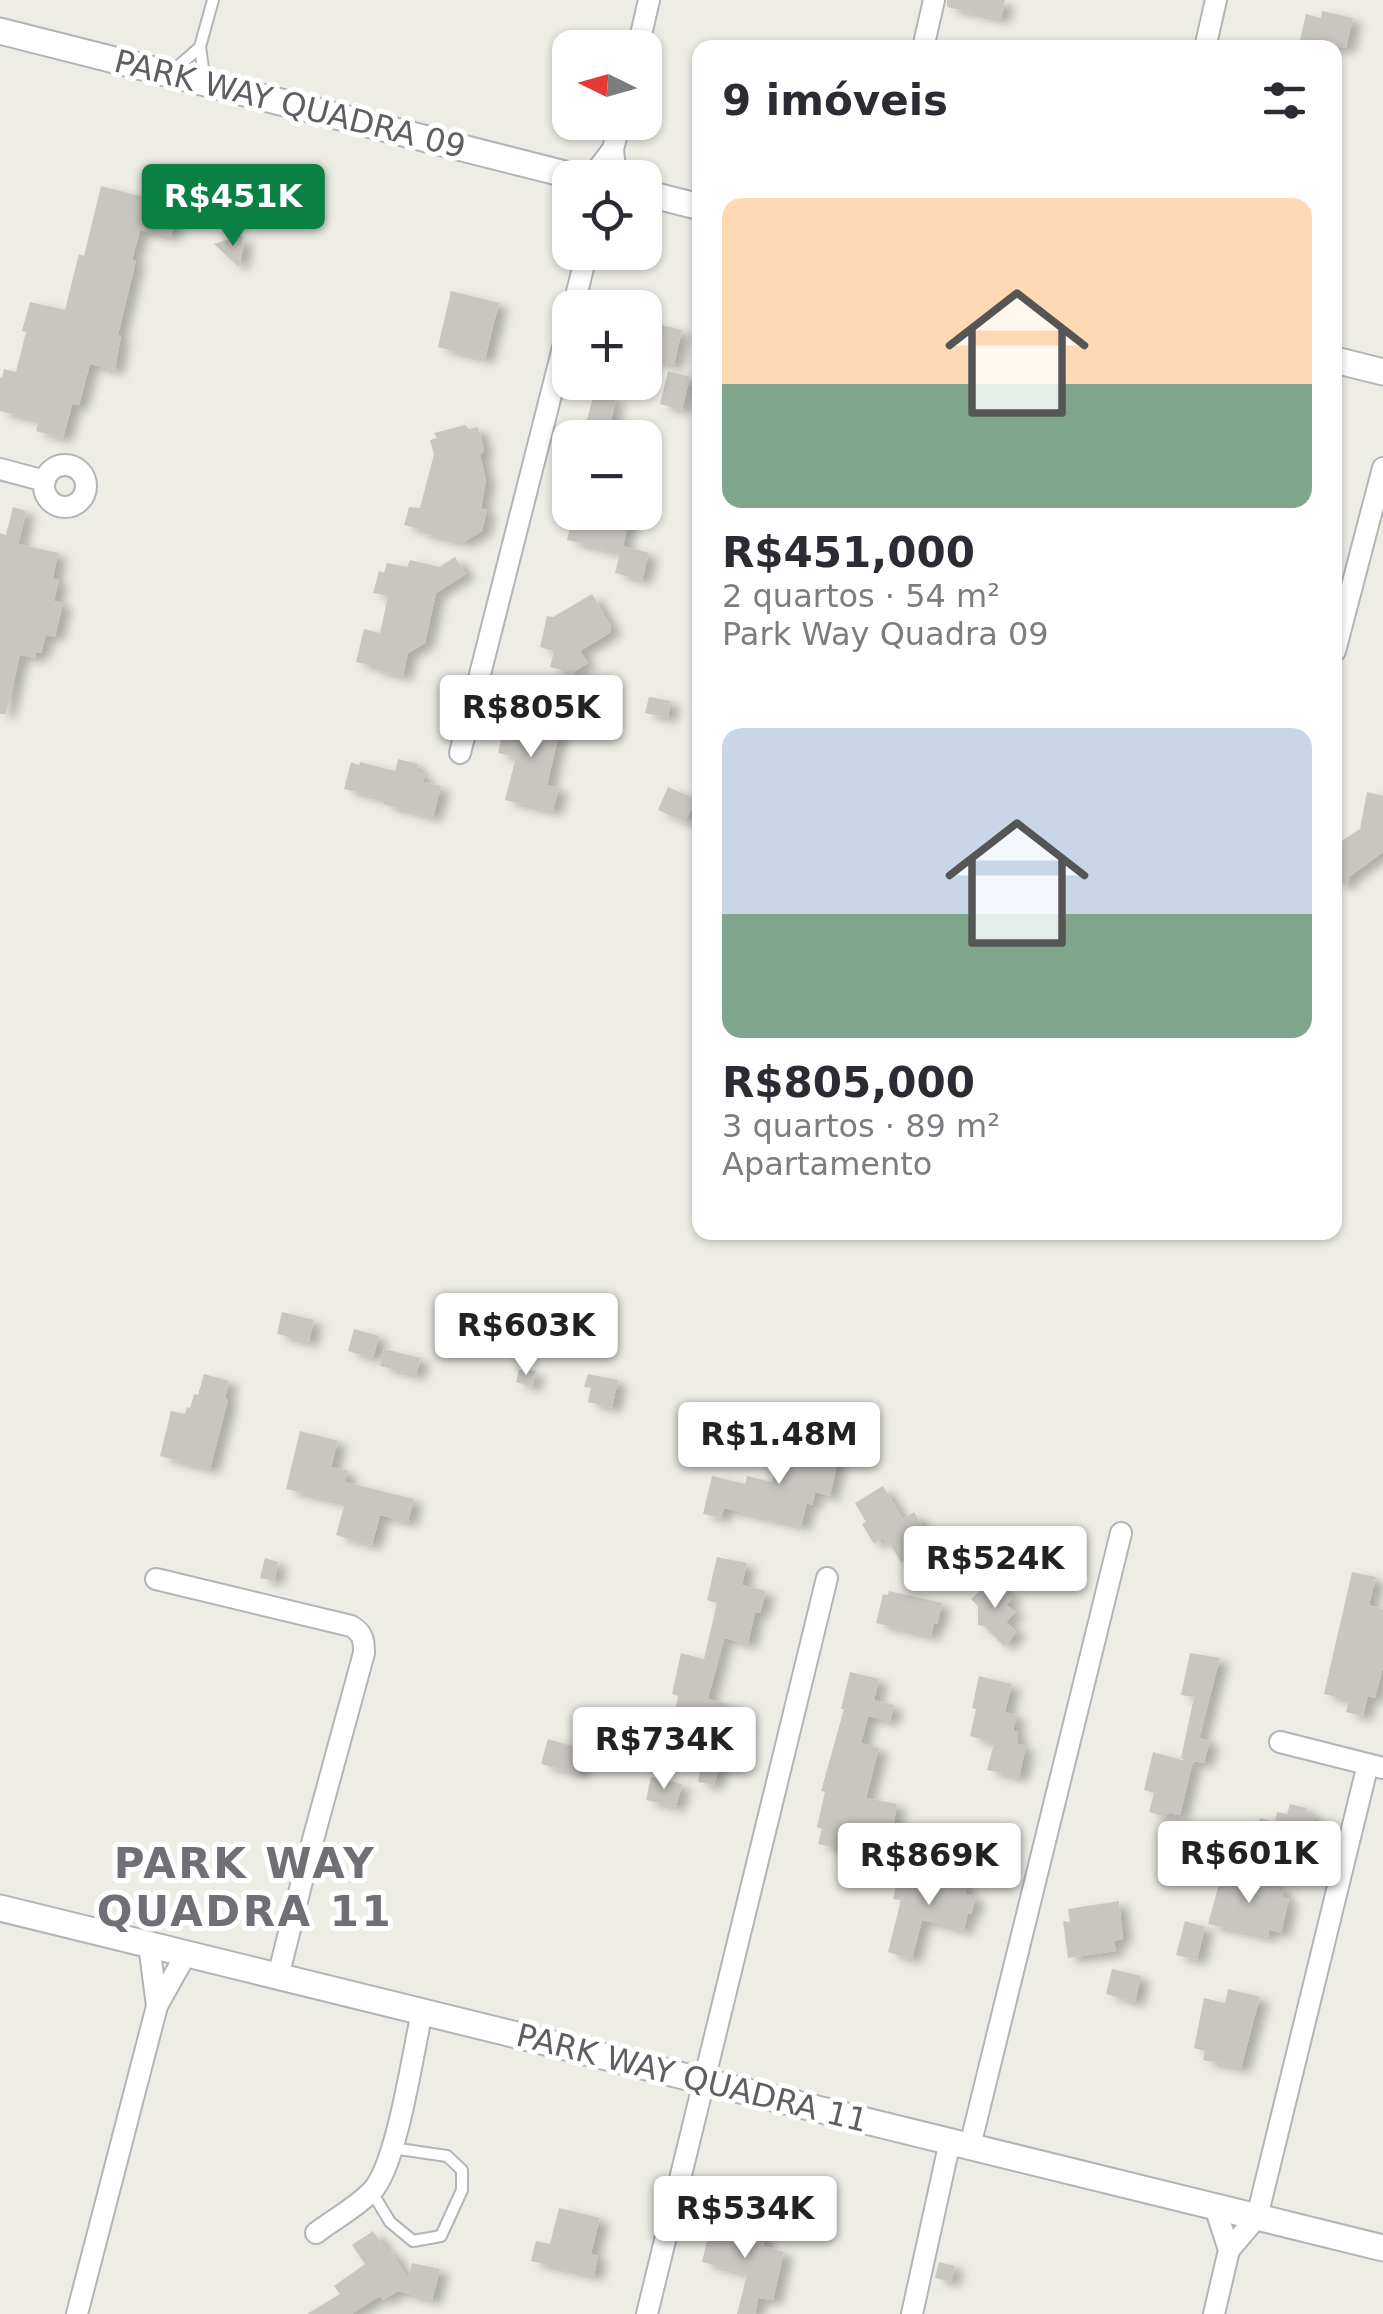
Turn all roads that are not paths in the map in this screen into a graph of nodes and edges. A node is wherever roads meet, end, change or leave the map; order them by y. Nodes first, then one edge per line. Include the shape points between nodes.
1 (214, 0) edge
2 (649, 0) edge
3 (934, 0) edge
4 (1216, 0) edge
5 (642, 30) edge
6 (0, 31) edge
7 (924, 40) edge
8 (1207, 40) edge
9 (200, 48) junction
10 (170, 74) junction
11 (206, 83) junction
12 (616, 140) edge
13 (614, 149) junction
14 (605, 160) edge
15 (615, 160) edge
16 (552, 171) edge
17 (662, 197) edge
18 (692, 205) edge
19 (1342, 362) edge
20 (1383, 372) edge
21 (552, 391) edge
22 (1383, 468) edge
23 (0, 470) edge
24 (45, 481) dead end
25 (1342, 624) edge
26 (460, 753) dead end
27 (1122, 1533) dead end
28 (156, 1578) dead end
29 (827, 1578) dead end
30 (1280, 1742) dead end
31 (1376, 1766) edge
32 (0, 1908) edge
33 (149, 1945) junction
34 (186, 1954) junction
35 (278, 1977) junction
36 (157, 2006) junction
37 (422, 2012) junction
38 (704, 2082) junction
39 (960, 2143) junction
40 (392, 2148) junction
41 (372, 2191) junction
42 (1215, 2207) junction
43 (1257, 2217) junction
44 (316, 2233) dead end
45 (1383, 2248) edge
46 (1229, 2250) junction
47 (77, 2314) edge
48 (647, 2314) edge
49 (912, 2314) edge
50 (1214, 2314) edge

1 - 9 lane
2 - 5 street
3 - 7 street
4 - 8 street
6 - 10 street, PARK WAY QUADRA 09
9 - 10 lane
9 - 11 lane
10 - 11 street, PARK WAY QUADRA 09
11 - 16 street, PARK WAY QUADRA 09
12 - 13 street
13 - 14 street
13 - 15 street
17 - 18 street
19 - 20 street
21 - 26 street
22 - 25 street
23 - 24 street
27 - 39 street
28 - 35 street via 351,1626 364,1641
29 - 38 street
30 - 31 street
31 - 43 street
32 - 33 street, PARK WAY QUADRA 11
33 - 34 street, PARK WAY QUADRA 11
33 - 36 street
34 - 35 street, PARK WAY QUADRA 11
34 - 36 street
35 - 37 street, PARK WAY QUADRA 11
36 - 47 street
37 - 38 street, PARK WAY QUADRA 11
37 - 40 street
38 - 39 street, PARK WAY QUADRA 11
38 - 48 street
39 - 42 street, PARK WAY QUADRA 11
39 - 49 street
40 - 41 street
40 - 41 lane via 447,2156 462,2170 462,2190 441,2236 412,2241 390,2222
41 - 44 street
42 - 43 street, PARK WAY QUADRA 11
42 - 46 street
43 - 45 street, PARK WAY QUADRA 11
43 - 46 street
46 - 50 street

